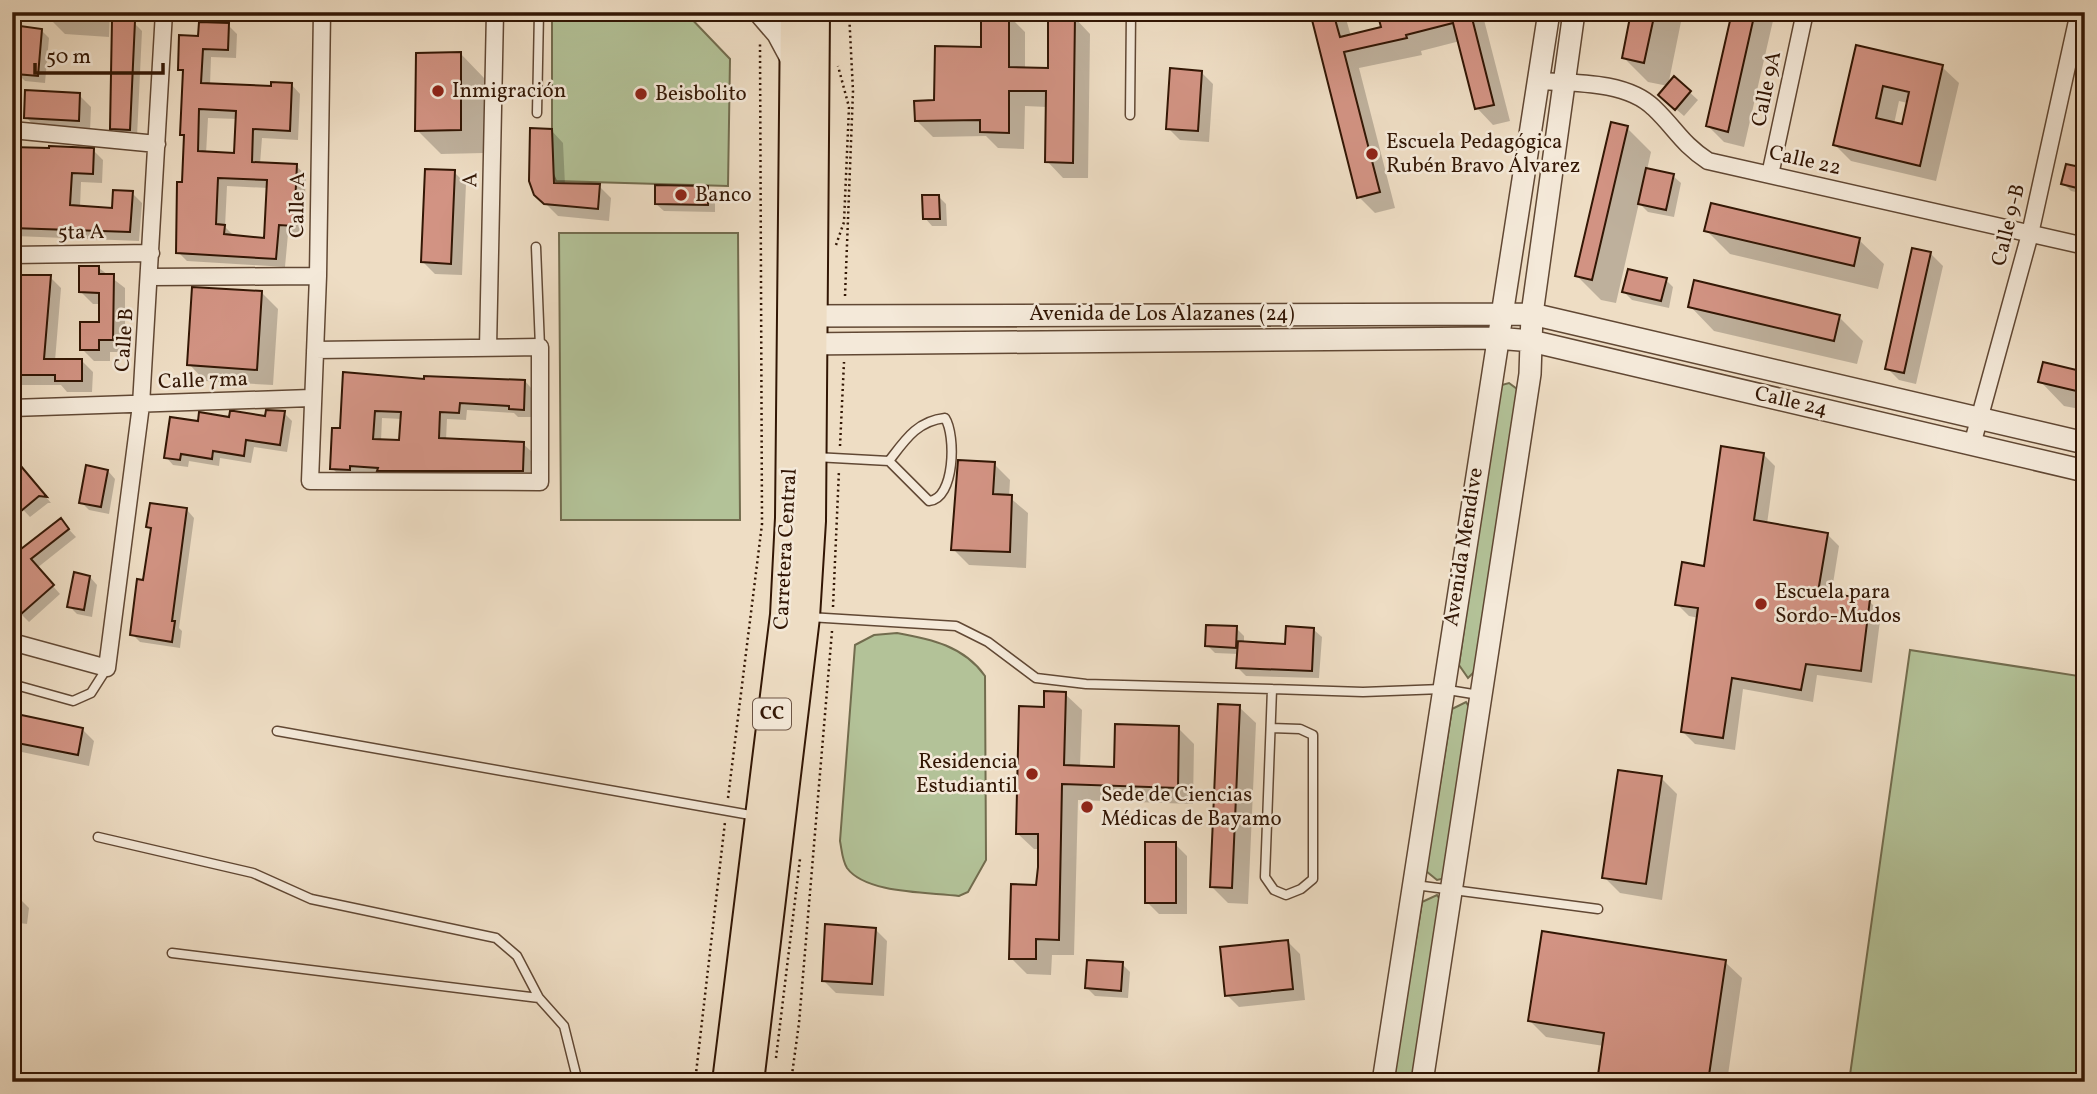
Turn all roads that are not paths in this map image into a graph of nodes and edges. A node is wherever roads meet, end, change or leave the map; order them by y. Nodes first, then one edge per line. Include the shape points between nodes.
1 (164, 12) edge
2 (322, 12) edge
3 (495, 12) edge
4 (538, 12) edge
5 (795, 12) edge
6 (815, 12) edge
7 (1131, 12) edge
8 (1549, 12) edge
9 (1574, 12) edge
10 (1805, 12) edge
11 (759, 13) edge
12 (2080, 20) edge
13 (794, 63) junction
14 (1539, 81) junction
15 (1567, 83) junction
16 (537, 113) dead end
17 (1130, 115) dead end
18 (12, 130) edge
19 (157, 144) junction
20 (1770, 175) junction
21 (2030, 234) junction
22 (2085, 246) edge
23 (536, 247) dead end
24 (151, 253) junction
25 (12, 256) edge
26 (318, 276) junction
27 (149, 277) junction
28 (1500, 313) junction
29 (1532, 314) junction
30 (802, 316) junction
31 (1496, 338) junction
32 (1531, 341) junction
33 (802, 344) junction
34 (540, 347) junction
35 (488, 348) junction
36 (315, 350) junction
37 (311, 398) junction
38 (141, 405) junction
39 (12, 408) edge
40 (1980, 419) junction
41 (2085, 443) edge
42 (1972, 445) junction
43 (812, 457) junction
44 (889, 461) junction
45 (2085, 471) edge
46 (795, 616) junction
47 (12, 642) edge
48 (107, 668) junction
49 (12, 684) edge
50 (1272, 689) junction
51 (1443, 690) junction
52 (1480, 695) junction
53 (1271, 728) junction
54 (277, 731) dead end
55 (770, 817) junction
56 (98, 837) dead end
57 (1413, 885) junction
58 (1451, 890) junction
59 (1598, 909) dead end
60 (172, 953) dead end
61 (539, 998) junction
62 (578, 1082) edge
63 (727, 1082) edge
64 (749, 1082) edge
65 (1382, 1082) edge
66 (1422, 1082) edge

1 - 19 street, Calle B
2 - 26 street, Calle A
3 - 35 street, A
4 - 16 lane
5 - 13 highway, Carretera Central / CC
6 - 30 highway, Carretera Central / CC
7 - 17 lane
8 - 14 street, Avenida Mendive
9 - 15 street, Avenida Mendive
10 - 20 street, Calle 9A
11 - 13 street via 778,34
12 - 21 street, Calle 9-B
13 - 30 highway, Carretera Central / CC
14 - 15 street, Calle 22
14 - 28 street, Avenida Mendive
15 - 20 street, Calle 22 via 1626,93 1652,105 1684,145 1708,161
15 - 29 street, Avenida Mendive
18 - 19 street
19 - 24 street, Calle B
20 - 21 street, Calle 22
21 - 22 street, Calle 22
21 - 40 street, Calle 9-B
23 - 34 lane
24 - 25 street, 5ta A
24 - 27 street, Calle B
26 - 27 street
26 - 36 street, Calle A
27 - 38 street, Calle B
28 - 29 street, Avenida de Los Alazanes (24)
28 - 30 street, Avenida de Los Alazanes (24)
28 - 31 street, Avenida Mendive
29 - 32 street, Avenida Mendive
29 - 40 street, Calle 24
30 - 33 highway, Carretera Central / CC
31 - 32 street, Calle 24
31 - 33 street, Avenida de Los Alazanes (24)
31 - 51 street, Avenida Mendive
32 - 42 street, Calle 24
32 - 52 street, Avenida Mendive via 1530,374
33 - 43 highway, Carretera Central / CC
33 - 46 highway, Carretera Central / CC via 790,518
34 - 35 street
34 - 37 street, Calle A via 540,482 310,481
35 - 36 street
36 - 37 street, Calle A
37 - 38 street, Calle 7ma
38 - 39 street, Calle 7ma
38 - 48 street, Calle B
40 - 41 street, Calle 24
40 - 42 street, Calle 9-B
42 - 45 street, Calle 24
43 - 44 lane
43 - 46 highway, Carretera Central / CC
44 - 44 lane via 929,501 936,500 948,482 951,428 946,418 914,429
46 - 50 lane via 956,626 988,642 1036,678 1086,684
46 - 55 highway, Carretera Central / CC
47 - 48 street
48 - 49 lane via 91,693 73,701
50 - 51 lane
50 - 53 lane
51 - 52 lane
51 - 57 street, Avenida Mendive
52 - 58 street, Avenida Mendive
53 - 53 lane via 1265,877 1274,890 1286,895 1312,879 1313,735 1300,729
54 - 55 lane
55 - 63 highway, Carretera Central / CC
55 - 64 highway, Carretera Central / CC
56 - 61 lane via 253,873 311,899 496,938 517,956
57 - 58 lane
57 - 65 street, Avenida Mendive
58 - 59 lane
58 - 66 street, Avenida Mendive
60 - 61 lane
61 - 62 lane via 564,1026

